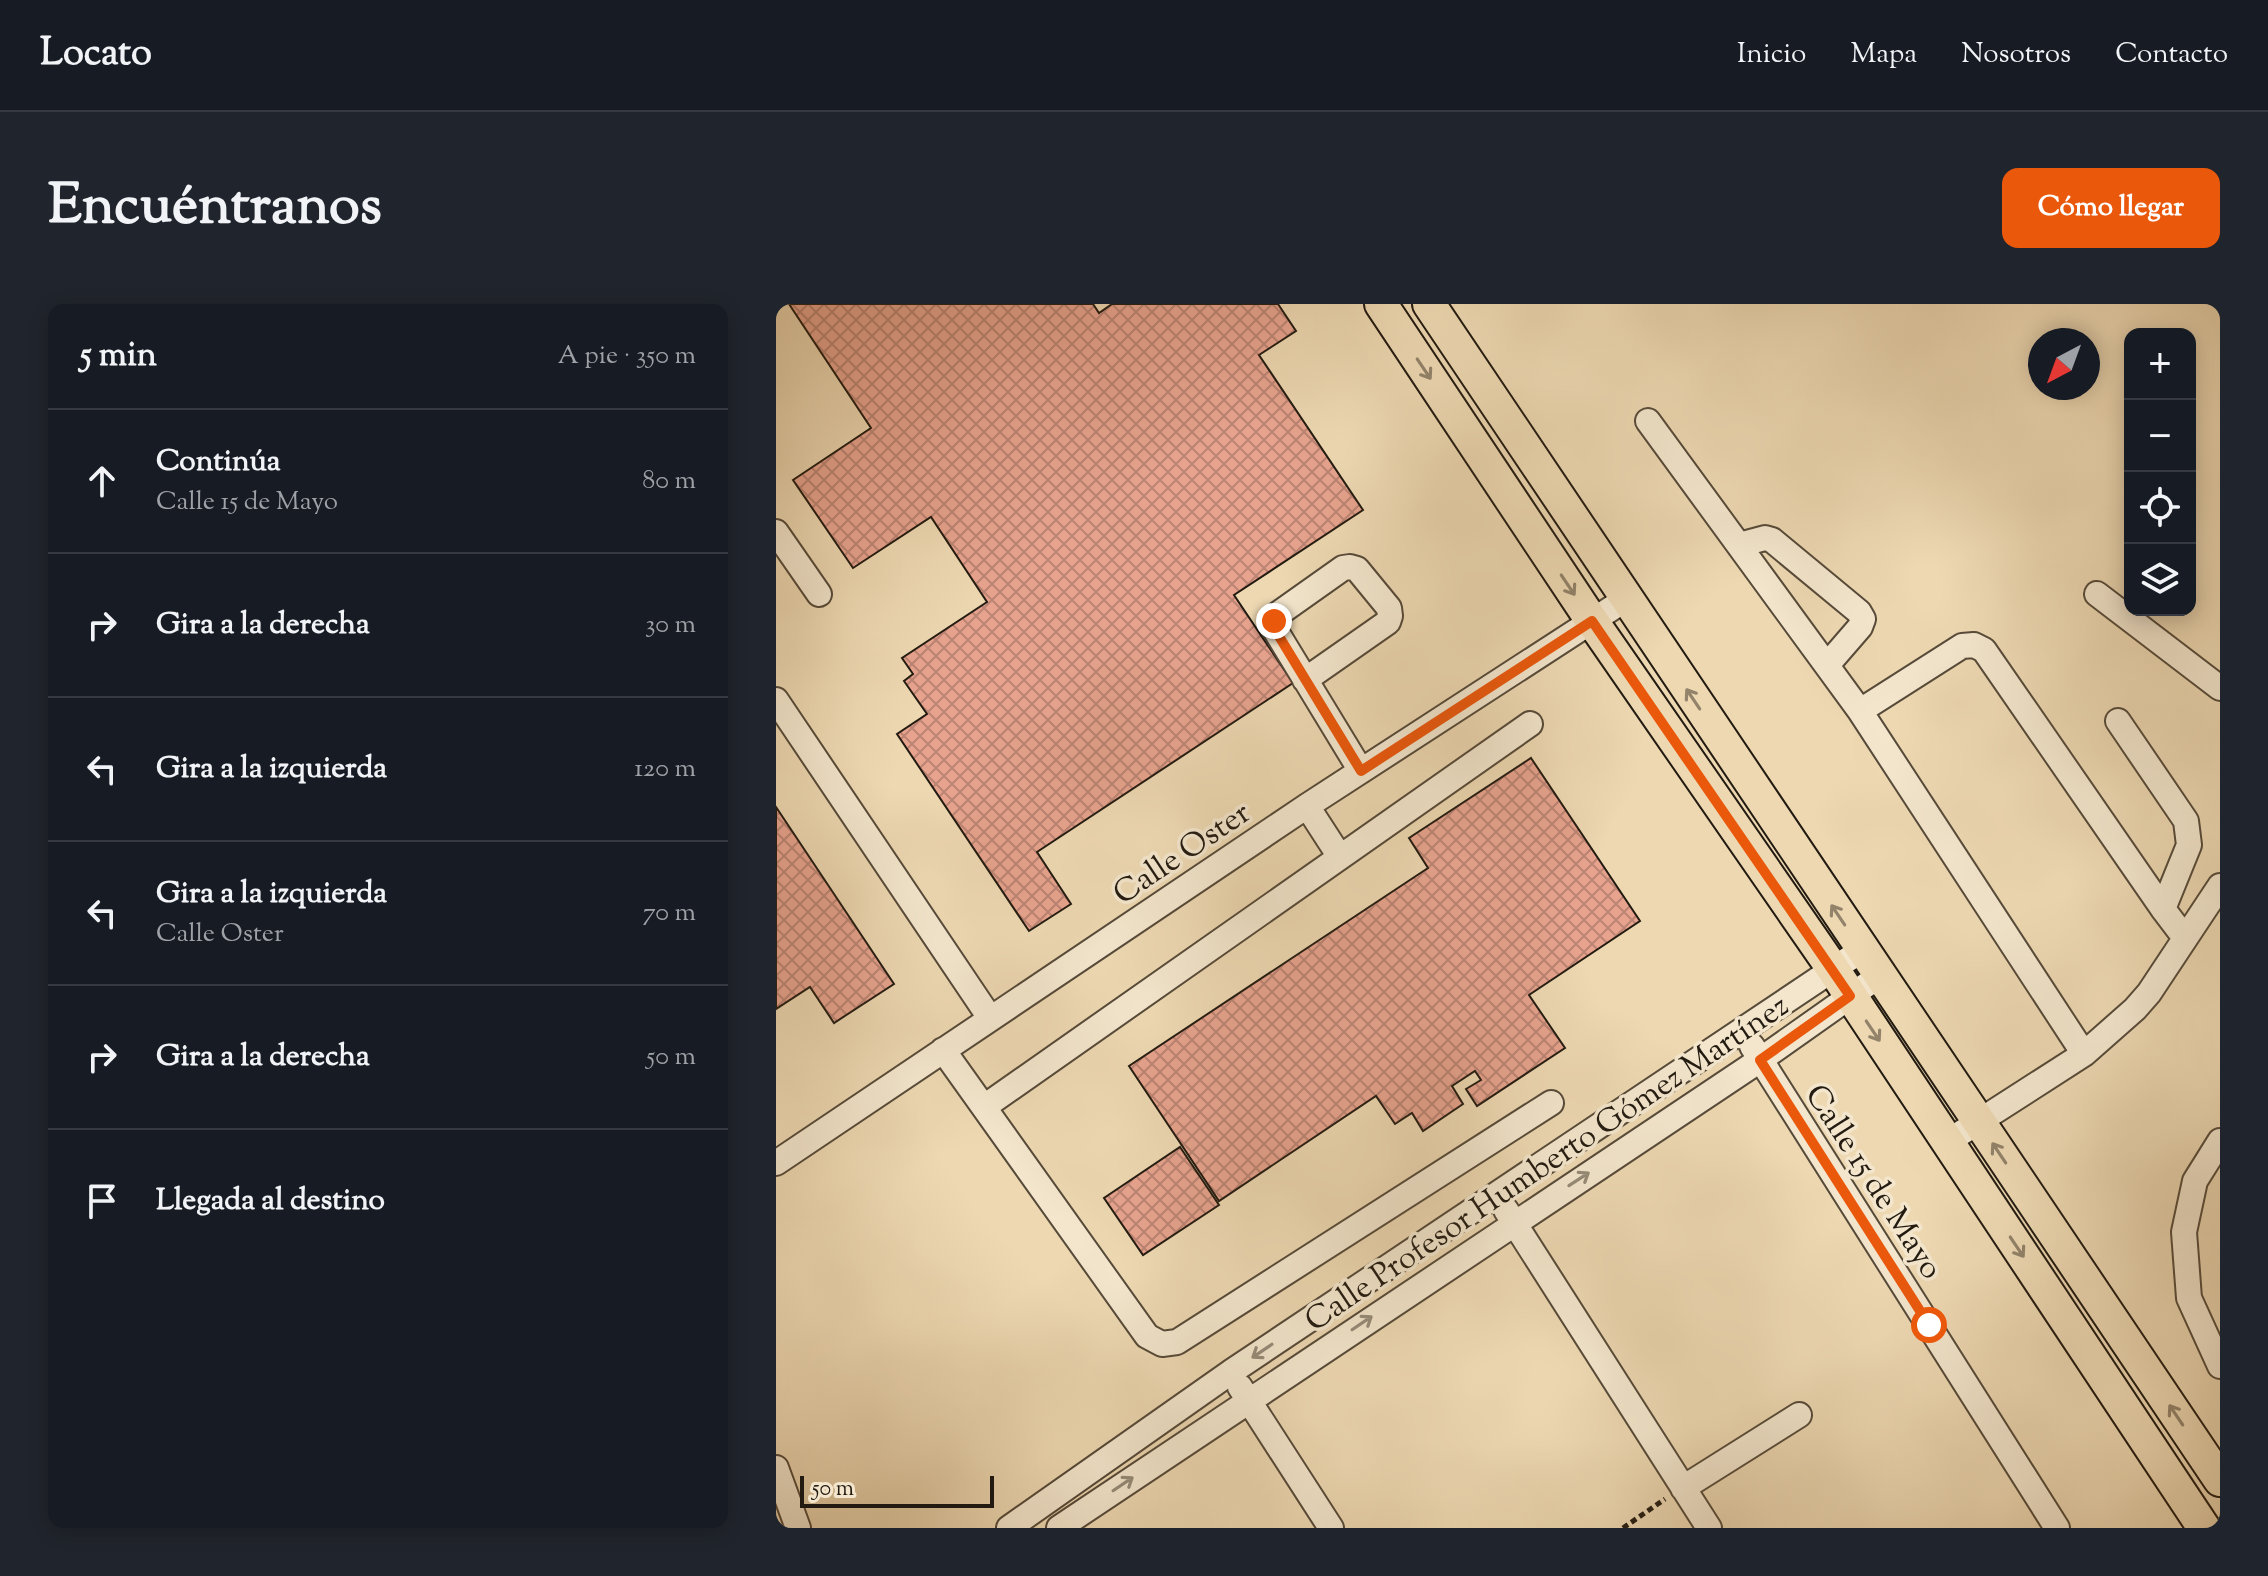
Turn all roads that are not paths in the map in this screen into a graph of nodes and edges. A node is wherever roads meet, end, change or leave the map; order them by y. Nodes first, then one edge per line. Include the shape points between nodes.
1 (1381, 304) edge
2 (1429, 304) edge
3 (1648, 421) dead end
4 (776, 532) edge
5 (1739, 545) junction
6 (819, 594) dead end
7 (2097, 594) dead end
8 (1626, 599) junction
9 (1592, 621) junction
10 (1828, 664) junction
11 (1305, 680) junction
12 (2220, 688) edge
13 (776, 700) edge
14 (1860, 711) junction
15 (2118, 721) dead end
16 (1530, 724) dead end
17 (1361, 771) junction
18 (1307, 806) junction
19 (1340, 857) junction
20 (2220, 886) edge
21 (2163, 909) junction
22 (2185, 938) junction
23 (1862, 950) junction
24 (1879, 976) junction
25 (1841, 982) junction
26 (990, 1018) junction
27 (1742, 1031) junction
28 (943, 1050) junction
29 (2084, 1054) junction
30 (1760, 1060) junction
31 (1551, 1103) dead end
32 (984, 1107) junction
33 (1978, 1122) junction
34 (2220, 1141) edge
35 (1947, 1142) junction
36 (776, 1163) edge
37 (1496, 1194) junction
38 (1514, 1222) junction
39 (2220, 1366) edge
40 (1231, 1372) junction
41 (1248, 1400) junction
42 (1799, 1415) dead end
43 (776, 1468) edge
44 (2220, 1480) edge
45 (1683, 1488) junction
46 (798, 1528) edge
47 (1009, 1528) edge
48 (1059, 1528) edge
49 (1331, 1528) edge
50 (1709, 1528) edge
51 (2057, 1528) edge
52 (2204, 1528) edge

1 -> 9 main road
2 - 8 main road
3 - 5 street
4 - 6 street
5 - 10 street
5 - 10 street via 1772,540 1859,612 1860,627
7 - 12 street
8 - 9 street, Calle Oster
23 -> 8 main road
9 - 17 street, Calle Oster
9 - 25 main road
10 - 14 street
11 - 11 street via 1274,621 1343,568 1357,569 1389,608 1388,622
11 - 17 street
13 - 26 street
14 - 21 street via 1962,646 1984,650
14 - 29 street
15 - 21 street via 2186,821 2189,845
16 - 19 street
17 - 18 street, Calle Oster
18 - 19 street
18 - 26 street, Calle Oster
19 - 32 street
20 - 22 street
21 - 22 street
22 - 29 street via 2149,993
23 - 24 main road
23 - 25 street, Calle Profesor Humberto Gómez Martínez
24 - 25 street, Calle Profesor Humberto Gómez Martínez
24 - 33 main road
25 - 27 street, Calle Profesor Humberto Gómez Martínez
25 - 30 street, Calle Profesor Humberto Gómez Martínez
25 -> 35 main road
26 - 28 street, Calle Oster
27 - 30 street, Calle 15 de Mayo
27 - 37 street, Calle Profesor Humberto Gómez Martínez
28 - 32 street
28 - 36 street, Calle Oster
29 - 33 street
38 -> 30 street, Calle Profesor Humberto Gómez Martínez
30 - 51 street, Calle 15 de Mayo
31 - 32 street via 1177,1342 1162,1344 1147,1336
33 - 35 street
44 -> 33 main road
34 - 39 street via 2195,1181 2184,1232 2189,1298
35 -> 52 main road
37 - 38 street
37 -> 40 street, Calle Profesor Humberto Gómez Martínez
41 -> 38 street, Calle Profesor Humberto Gómez Martínez
38 - 45 street
40 - 41 street
40 - 47 street, Calle Profesor Humberto Gómez Martínez
48 -> 41 street, Calle Profesor Humberto Gómez Martínez
41 - 49 street
42 - 45 street
43 - 46 street
45 - 50 street

